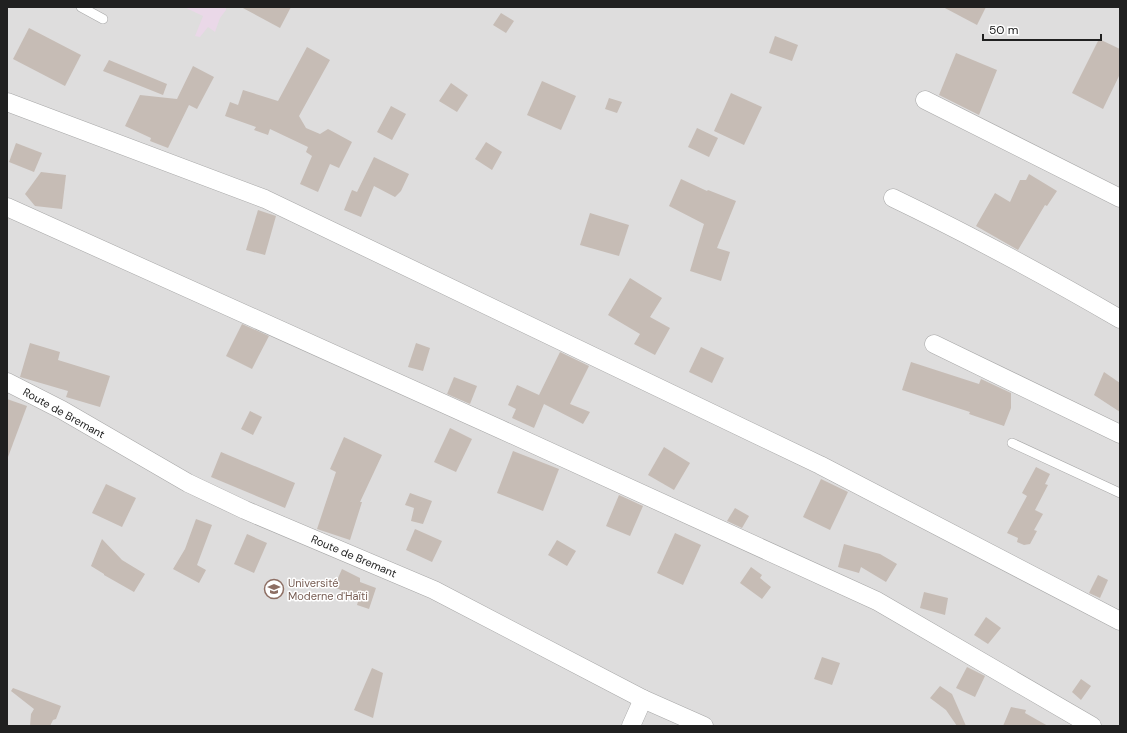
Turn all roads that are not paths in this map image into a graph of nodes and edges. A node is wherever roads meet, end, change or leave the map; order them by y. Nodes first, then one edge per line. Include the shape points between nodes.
1 (81, 7) edge
2 (103, 19) dead end
3 (925, 100) dead end
4 (7, 102) edge
5 (893, 198) dead end
6 (1120, 198) edge
7 (7, 207) edge
8 (1120, 319) edge
9 (934, 344) dead end
10 (7, 382) edge
11 (1120, 434) edge
12 (1012, 442) dead end
13 (1120, 493) edge
14 (1120, 621) edge
15 (643, 699) junction
16 (631, 726) edge
17 (704, 726) edge
18 (1092, 726) edge

1 - 2 lane
3 - 6 street
4 - 14 street via 265,199 820,465
5 - 8 street via 953,226
7 - 18 street via 877,601
9 - 11 street
10 - 15 street, Route de Bremant via 62,410 188,483 244,510 434,590
12 - 13 lane
15 - 16 street
15 - 17 street, Route de Bremant

